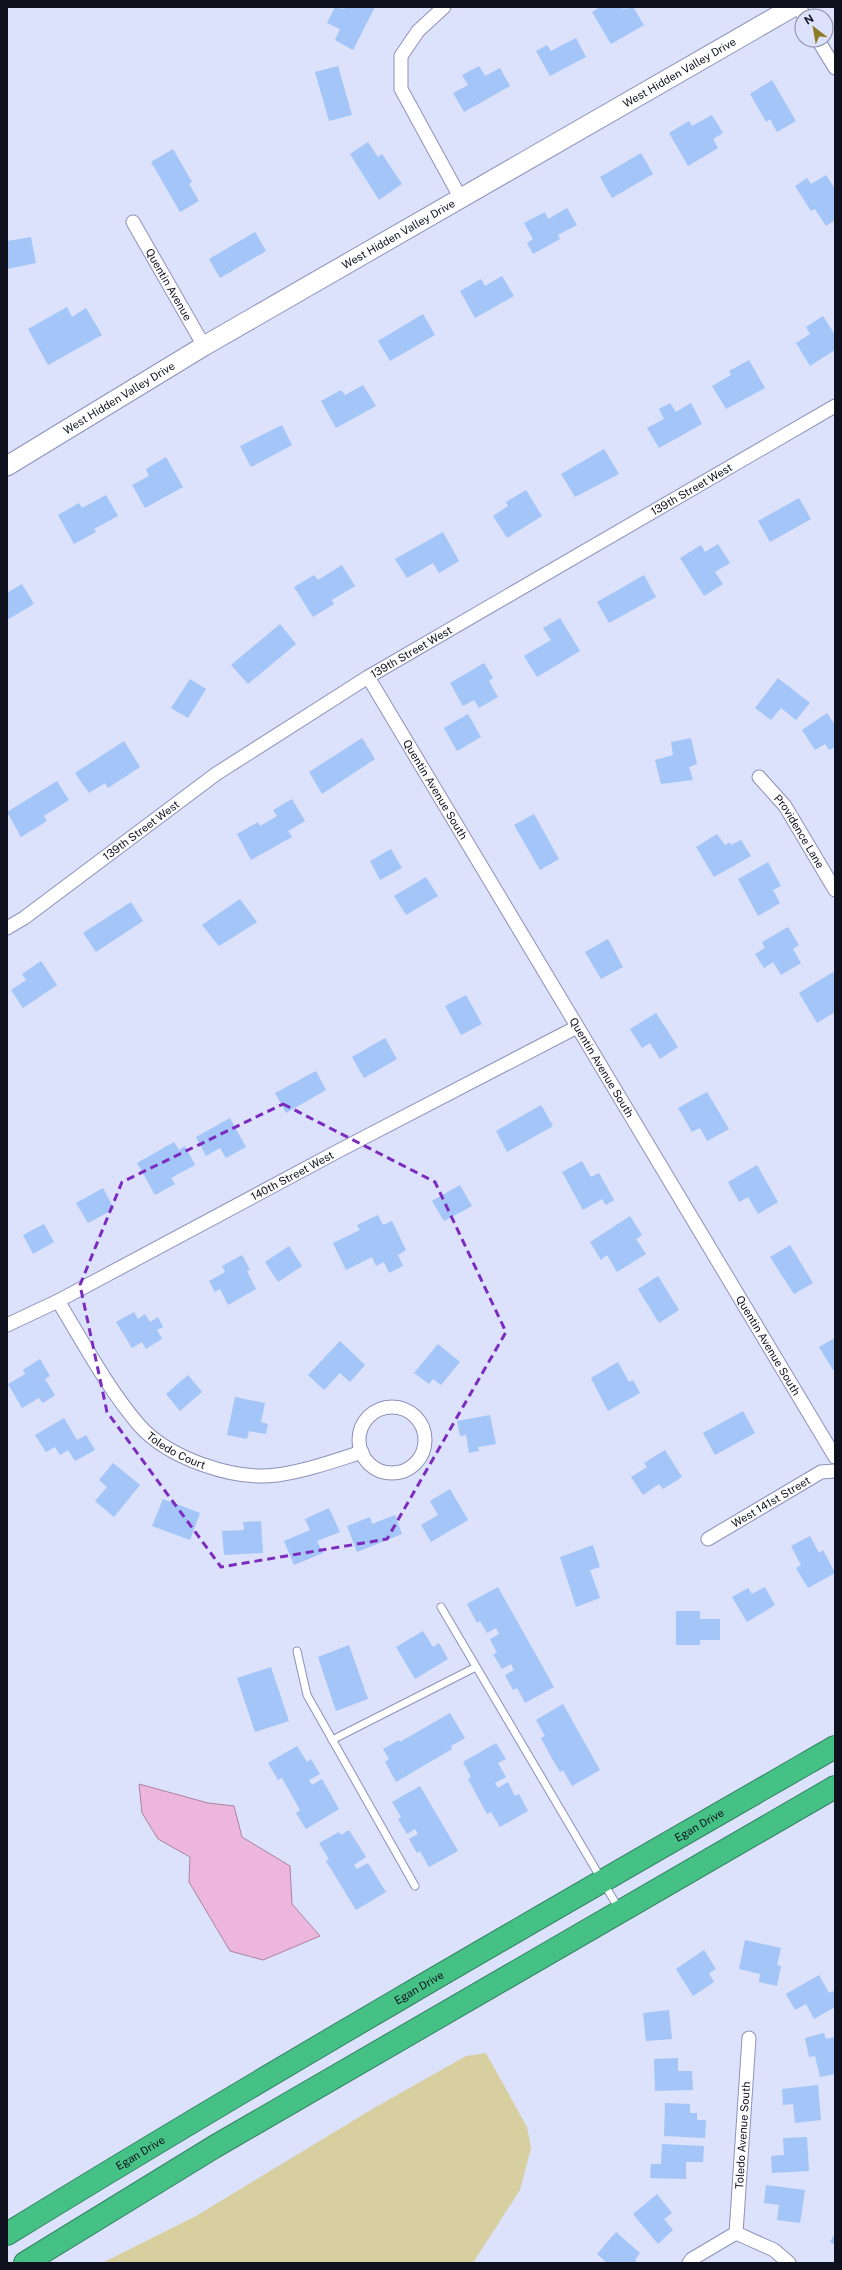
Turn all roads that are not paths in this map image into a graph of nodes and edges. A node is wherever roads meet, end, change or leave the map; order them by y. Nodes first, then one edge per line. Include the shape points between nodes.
1 (444, 7) edge
2 (793, 7) edge
3 (823, 48) edge
4 (835, 68) edge
5 (460, 197) junction
6 (133, 222) dead end
7 (204, 346) junction
8 (835, 406) edge
9 (7, 466) edge
10 (368, 677) junction
11 (759, 777) dead end
12 (835, 890) edge
13 (7, 928) edge
14 (577, 1027) junction
15 (58, 1301) junction
16 (7, 1325) edge
17 (362, 1452) junction
18 (835, 1457) edge
19 (835, 1471) edge
20 (708, 1539) dead end
21 (442, 1607) dead end
22 (297, 1650) dead end
23 (476, 1667) junction
24 (332, 1740) junction
25 (835, 1747) edge
26 (835, 1787) edge
27 (602, 1881) junction
28 (415, 1886) dead end
29 (620, 1911) junction
30 (749, 2038) dead end
31 (736, 2233) junction
32 (7, 2234) edge
33 (25, 2263) edge
34 (689, 2263) edge
35 (789, 2263) edge

1 - 5 street via 418,32 401,56 401,89
2 - 5 street, West Hidden Valley Drive
3 - 4 street
5 - 7 street, West Hidden Valley Drive
6 - 7 street, Quentin Avenue
7 - 9 street, West Hidden Valley Drive
8 - 10 street, 139th Street West
10 - 13 street, 139th Street West via 216,774 24,918
10 - 14 street, Quentin Avenue South
11 - 12 street, Providence Lane via 785,806
14 - 15 street, 140th Street West
14 - 18 street, Quentin Avenue South
15 - 16 street, 140th Street West
15 - 17 street, Toledo Court via 140,1426 186,1458 221,1471 248,1476 276,1475 307,1469
17 - 17 street via 366,1462 376,1469 386,1473 398,1473 418,1461 425,1439 423,1428 418,1419 406,1409 390,1406 380,1408 366,1418 359,1431 358,1442
19 - 20 street, West 141st Street via 821,1472
21 - 23 lane
22 - 24 lane via 307,1695
23 - 24 lane
23 - 27 lane
24 - 28 lane
25 - 27 highway, Egan Drive
26 - 29 highway
27 - 29 lane
27 - 32 highway, Egan Drive via 203,2113
29 - 33 highway via 214,2147
30 - 31 street, Toledo Avenue South
31 - 34 street
31 - 35 street via 774,2250

